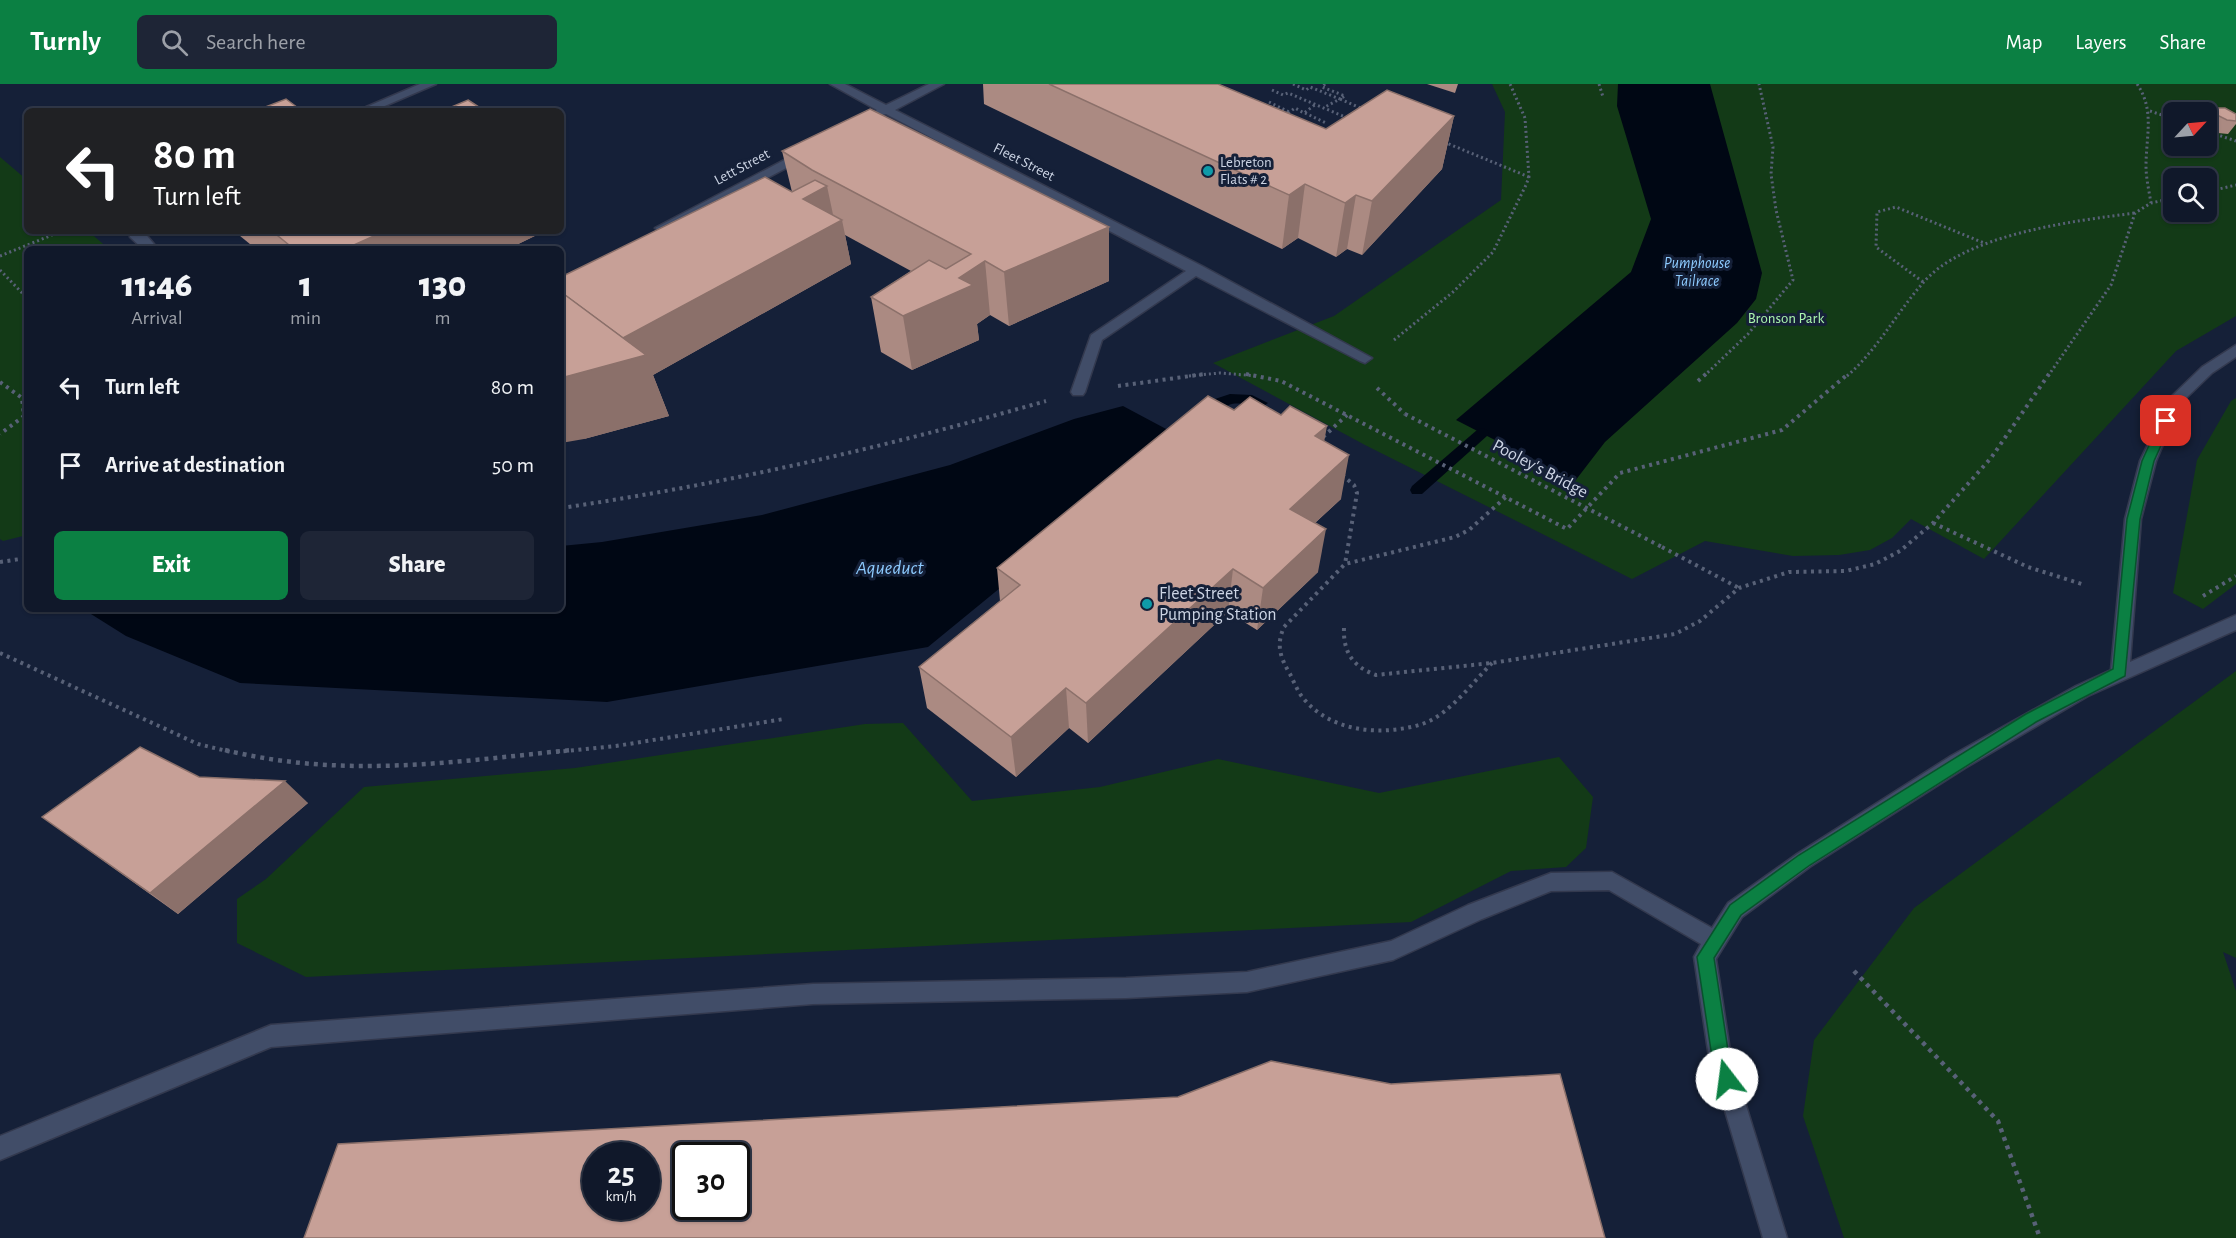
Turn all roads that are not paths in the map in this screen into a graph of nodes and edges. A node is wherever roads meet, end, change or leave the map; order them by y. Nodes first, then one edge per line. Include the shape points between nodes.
1 (430, 84) edge
2 (836, 84) edge
3 (938, 84) edge
4 (370, 108) edge
5 (885, 110) junction
6 (864, 121) edge
7 (812, 149) edge
8 (136, 234) edge
9 (645, 237) edge
10 (148, 246) edge
11 (1197, 269) junction
12 (2236, 350) edge
13 (1365, 358) road end
14 (1078, 392) road end
15 (2236, 622) edge
16 (2120, 672) junction
17 (1714, 940) junction
18 (0, 1148) edge
19 (1775, 1238) edge

1 - 4 street
2 - 5 street, Fleet Street
3 - 5 street
5 - 6 street
5 - 11 street, Fleet Street
7 - 9 street, Lett Street
8 - 10 street
11 - 13 street, Fleet Street
11 - 14 street via 1096,338
12 - 16 street via 2207,370 2175,401 2148,461 2133,519
15 - 16 street
16 - 17 street via 2031,718 1804,860 1735,910
17 - 18 street via 1612,881 1551,882 1393,950 1247,982 813,994 271,1036
17 - 19 street via 1705,957 1720,1057

